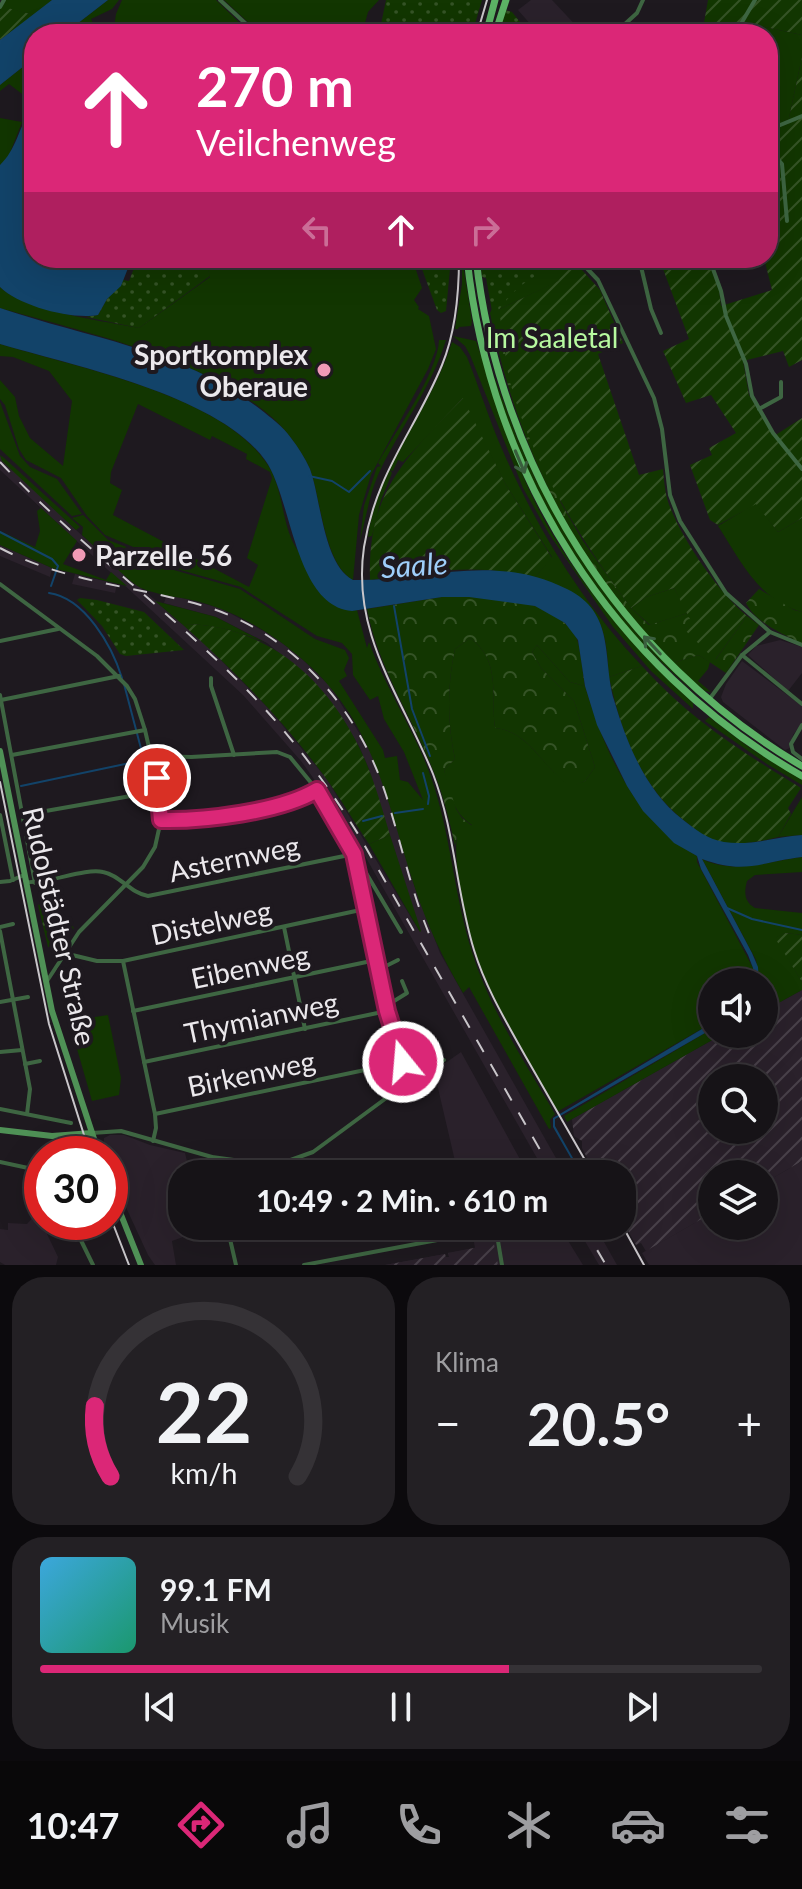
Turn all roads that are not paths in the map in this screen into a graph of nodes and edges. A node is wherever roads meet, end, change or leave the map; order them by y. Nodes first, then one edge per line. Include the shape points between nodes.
1 (4, 0) edge
2 (220, 0) edge
3 (495, 0) edge
4 (506, 0) edge
5 (643, 0) edge
6 (755, 0) edge
7 (0, 7) edge
8 (246, 24) edge
9 (489, 24) edge
10 (498, 24) edge
11 (627, 24) edge
12 (741, 24) edge
13 (802, 116) edge
14 (778, 126) edge
15 (778, 159) edge
16 (787, 221) dead end
17 (468, 268) edge
18 (477, 268) edge
19 (587, 268) edge
20 (641, 268) edge
21 (712, 268) edge
22 (661, 333) dead end
23 (781, 382) dead end
24 (759, 409) junction
25 (802, 469) edge
26 (0, 584) edge
27 (58, 629) junction
28 (770, 632) junction
29 (0, 641) edge
30 (802, 645) edge
31 (742, 655) junction
32 (211, 678) dead end
33 (121, 679) junction
34 (0, 698) edge
35 (708, 699) junction
36 (802, 704) edge
37 (700, 706) junction
38 (802, 725) edge
39 (141, 731) junction
40 (0, 751) edge
41 (12, 755) junction
42 (234, 755) junction
43 (153, 756) junction
44 (802, 759) edge
45 (802, 766) edge
46 (802, 776) edge
47 (317, 790) junction
48 (159, 791) junction
49 (0, 815) edge
50 (23, 815) junction
51 (161, 820) junction
52 (1, 830) edge
53 (354, 854) junction
54 (25, 879) junction
55 (13, 880) junction
56 (0, 882) edge
57 (37, 883) junction
58 (125, 886) junction
59 (365, 909) junction
60 (13, 924) dead end
61 (284, 927) junction
62 (0, 929) edge
63 (401, 932) dead end
64 (2, 951) edge
65 (64, 953) junction
66 (376, 960) junction
67 (398, 960) dead end
68 (123, 961) junction
69 (378, 970) junction
70 (294, 978) junction
71 (45, 981) junction
72 (402, 981) dead end
73 (28, 997) dead end
74 (14, 1001) junction
75 (0, 1002) edge
76 (387, 1008) junction
77 (133, 1011) junction
78 (305, 1029) junction
79 (22, 1050) junction
80 (0, 1052) edge
81 (444, 1060) dead end
82 (40, 1061) dead end
83 (144, 1062) junction
84 (403, 1062) junction
85 (25, 1064) junction
86 (408, 1082) junction
87 (0, 1109) edge
88 (27, 1114) junction
89 (155, 1114) junction
90 (71, 1123) dead end
91 (0, 1130) edge
92 (92, 1133) junction
93 (93, 1136) edge
94 (153, 1141) junction
95 (212, 1157) junction
96 (213, 1160) edge
97 (0, 1162) edge
98 (24, 1167) edge
99 (128, 1232) edge
100 (81, 1240) edge
101 (230, 1240) edge
102 (93, 1265) edge
103 (141, 1265) edge
104 (236, 1265) edge
105 (304, 1265) edge
106 (502, 1265) edge

1 - 7 street
2 - 8 street
3 - 9 main road
4 - 10 main road
5 - 11 street
6 - 12 street
13 - 14 street
15 - 16 street
17 -> 37 main road via 493,391 539,503 618,623
35 -> 18 main road via 625,615 547,496 519,437 497,370
19 - 28 street via 598,280 654,398 670,495 680,521 726,593
20 - 22 street
21 - 24 street
23 - 24 street via 781,397
24 - 25 street
26 - 27 street
27 - 29 street
27 - 33 street
28 - 30 street
28 - 31 street
31 - 35 street
31 - 36 street
32 - 42 street
33 - 34 street
33 - 39 street via 135,699
34 - 41 street, Rudolstädter Straße
35 - 37 main road
35 - 45 main road
37 - 46 main road
38 - 44 street via 791,744
39 - 41 street
39 - 43 street
40 - 54 main road, Rudolstädter Straße
41 - 50 street, Rudolstädter Straße
42 - 43 street
42 - 47 street via 277,752 290,757
43 - 48 street
47 - 51 street via 285,805
47 - 53 street
48 - 50 street
48 - 51 street
49 - 52 street
50 - 57 street, Rudolstädter Straße
51 - 58 street via 155,847
52 - 55 street
53 - 58 street, Asternweg via 148,896
53 - 59 street
53 - 63 street
54 - 55 street
54 - 57 street, Asternweg
54 - 71 main road, Rudolstädter Straße
55 - 56 street
57 - 58 street, Asternweg via 102,872
58 - 65 street
59 - 61 street, Distelweg
59 - 66 street
60 - 62 street
61 - 68 street, Distelweg
61 - 70 street
62 - 64 street
64 - 74 street
65 - 68 street, Distelweg
65 - 71 street
66 - 69 street
66 - 70 street, Eibenweg
67 - 69 street
68 - 77 street
69 - 76 street
70 - 77 street, Eibenweg
70 - 78 street
71 - 92 main road, Rudolstädter Straße
72 - 76 street via 407,993
73 - 74 street
74 - 75 street
74 - 79 street
76 - 78 street, Thymianweg
76 - 84 street
77 - 83 street
78 - 83 street, Thymianweg
79 - 80 street
79 - 85 street
81 - 86 street
82 - 85 street
83 - 89 street
84 - 86 street
84 - 89 street, Birkenweg
85 - 88 street
86 - 95 street via 300,1158 263,1164
87 - 88 street
88 - 90 street
89 - 94 street
91 - 92 main road via 52,1136
92 - 93 main road, Rudolstädter Straße
92 - 94 street via 121,1131
94 - 95 street
95 - 96 street
97 - 98 street
99 - 103 main road
100 - 102 street
101 - 104 street
105 - 106 street via 496,1229

